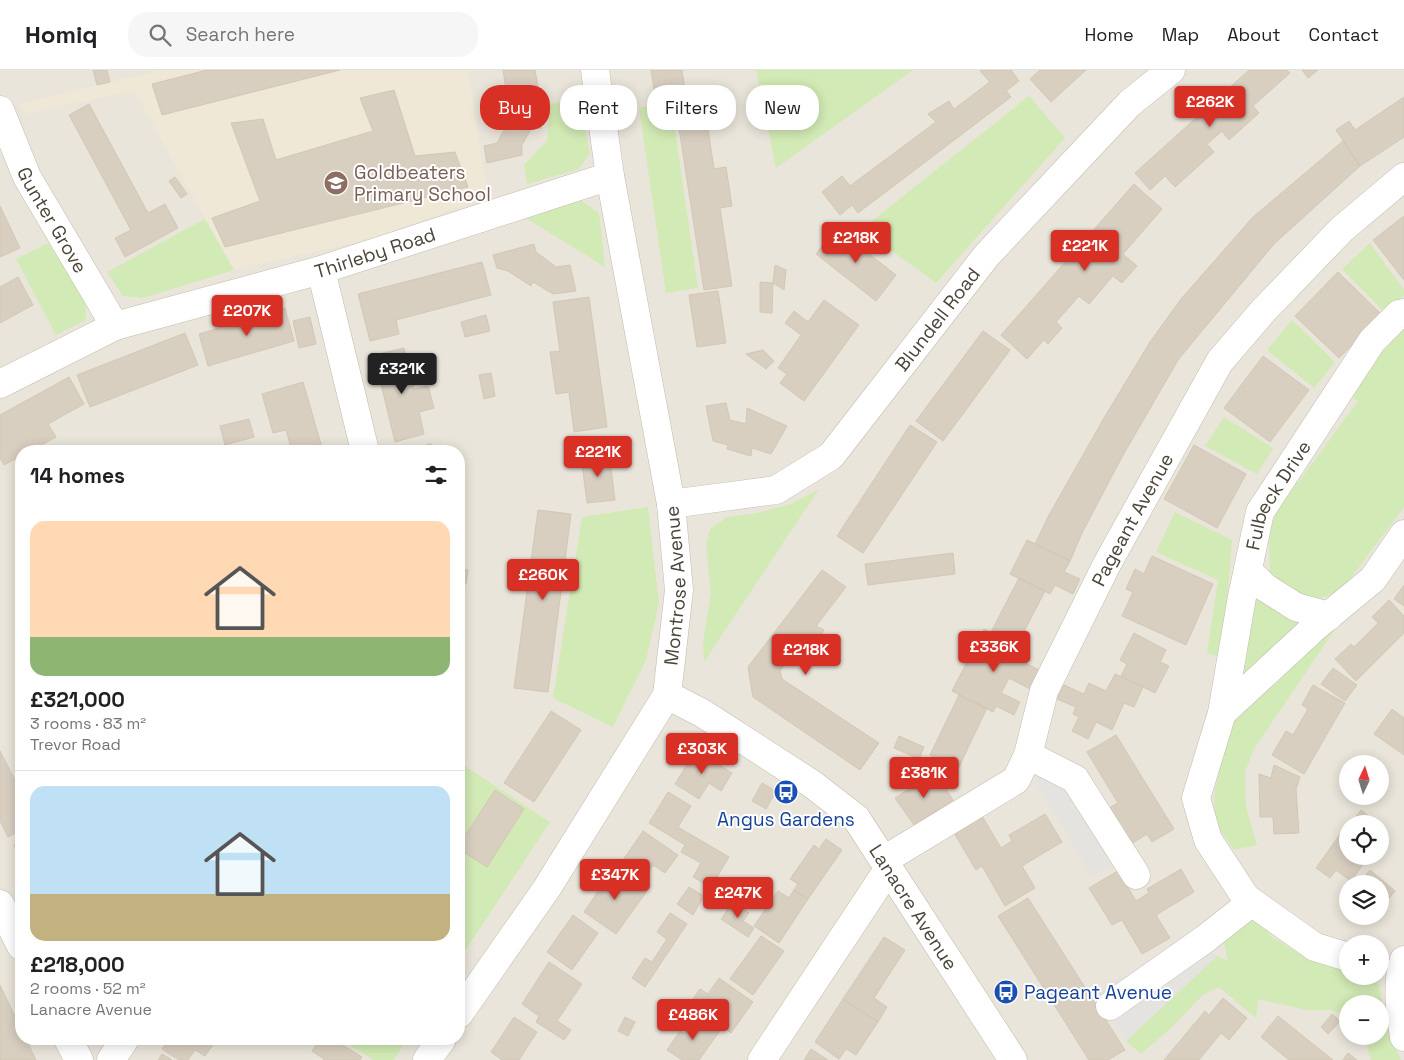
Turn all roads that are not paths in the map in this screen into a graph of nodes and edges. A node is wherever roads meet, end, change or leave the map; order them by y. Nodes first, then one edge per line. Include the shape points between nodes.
1 (595, 70) edge
2 (1171, 70) edge
3 (0, 110) edge
4 (610, 176) junction
5 (1404, 177) edge
6 (321, 270) junction
7 (1404, 314) edge
8 (115, 326) junction
9 (0, 384) edge
10 (364, 445) edge
11 (671, 504) junction
12 (1404, 534) edge
13 (1248, 571) junction
14 (1329, 616) junction
15 (667, 695) junction
16 (1222, 712) junction
17 (1028, 755) junction
18 (886, 864) junction
19 (1136, 875) dead end
20 (1252, 902) junction
21 (0, 904) edge
22 (15, 934) edge
23 (1339, 954) edge
24 (1395, 966) edge
25 (465, 1005) edge
26 (1110, 1006) dead end
27 (1404, 1037) edge
28 (71, 1045) edge
29 (122, 1045) edge
30 (438, 1045) edge
31 (79, 1060) edge
32 (111, 1060) edge
33 (427, 1060) edge
34 (762, 1060) edge
35 (1014, 1060) edge

1 - 4 street, Montrose Avenue
2 - 11 street, Blundell Road via 1130,103 987,255 831,456 776,490
3 - 8 street, Gunter Grove via 27,177
4 - 6 street, Thirleby Road
4 - 11 street, Montrose Avenue
5 - 17 street, Pageant Avenue via 1342,229 1220,361 1107,564 1044,691
6 - 8 street, Thirleby Road
6 - 10 street
7 - 13 street, Fulbeck Drive via 1399,314 1372,341 1260,512
8 - 9 street, Thirleby Road
11 - 15 street, Montrose Avenue via 678,590
12 - 14 street via 1373,579
13 - 14 street via 1266,588 1296,607
13 - 16 street, Fulbeck Drive
14 - 16 street
15 - 18 street, Lanacre Avenue via 702,713 820,790 856,818
15 - 25 street, Montrose Avenue via 547,888
16 - 20 street, Fulbeck Drive via 1196,798 1208,840 1246,898
17 - 18 street, Pageant Avenue via 1016,780
17 - 19 street via 1075,779
18 - 34 street
18 - 35 street, Lanacre Avenue
20 - 23 street, Fulbeck Drive via 1315,947
20 - 26 street
21 - 22 street
24 - 27 street
28 - 31 street
29 - 32 street
30 - 33 street

